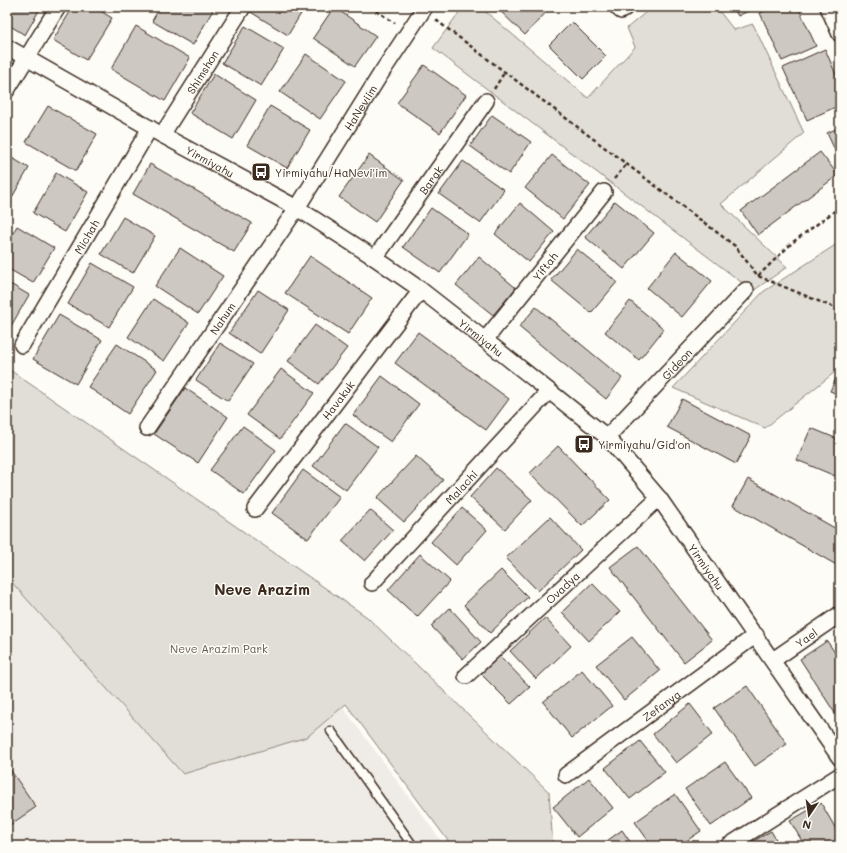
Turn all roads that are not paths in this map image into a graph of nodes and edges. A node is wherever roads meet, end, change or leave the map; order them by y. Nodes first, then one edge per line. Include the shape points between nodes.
1 (58, 7) edge
2 (243, 7) edge
3 (617, 7) edge
4 (626, 7) edge
5 (828, 7) edge
6 (424, 9) edge
7 (840, 34) edge
8 (7, 47) edge
9 (26, 58) junction
10 (7, 90) edge
11 (486, 101) dead end
12 (156, 132) junction
13 (604, 192) dead end
14 (297, 208) junction
15 (375, 258) junction
16 (421, 290) junction
17 (746, 290) dead end
18 (485, 340) junction
19 (22, 345) dead end
20 (549, 391) junction
21 (147, 428) dead end
22 (607, 437) junction
23 (659, 498) junction
24 (255, 509) dead end
25 (372, 583) dead end
26 (840, 614) edge
27 (756, 635) junction
28 (773, 660) junction
29 (466, 676) dead end
30 (331, 730) dead end
31 (840, 758) edge
32 (566, 775) dead end
33 (840, 775) edge
34 (413, 846) edge
35 (728, 846) edge

1 - 9 street
2 - 12 street, Shimshon
3 - 4 street via 621,11
5 - 7 street
6 - 14 street, HaNeviim
8 - 9 street, Yirmiyahu
9 - 10 street
9 - 12 street, Yirmiyahu
11 - 15 street, Barak
12 - 14 street, Yirmiyahu
12 - 19 street, Michah
13 - 18 street, Yiftah
14 - 15 street, Yirmiyahu
14 - 21 street, Nahum
15 - 16 street, Yirmiyahu
16 - 18 street, Yirmiyahu
16 - 24 street, Havakuk
17 - 22 street, Gideon
18 - 20 street, Yirmiyahu
20 - 22 street, Yirmiyahu
20 - 25 street, Malachi
22 - 23 street, Yirmiyahu
23 - 27 street, Yirmiyahu
23 - 29 street, Ovadya
26 - 28 street, Yael
27 - 28 street, Yirmiyahu
27 - 32 street, Zefanya
28 - 31 street, Yirmiyahu
30 - 34 lane
33 - 35 street

